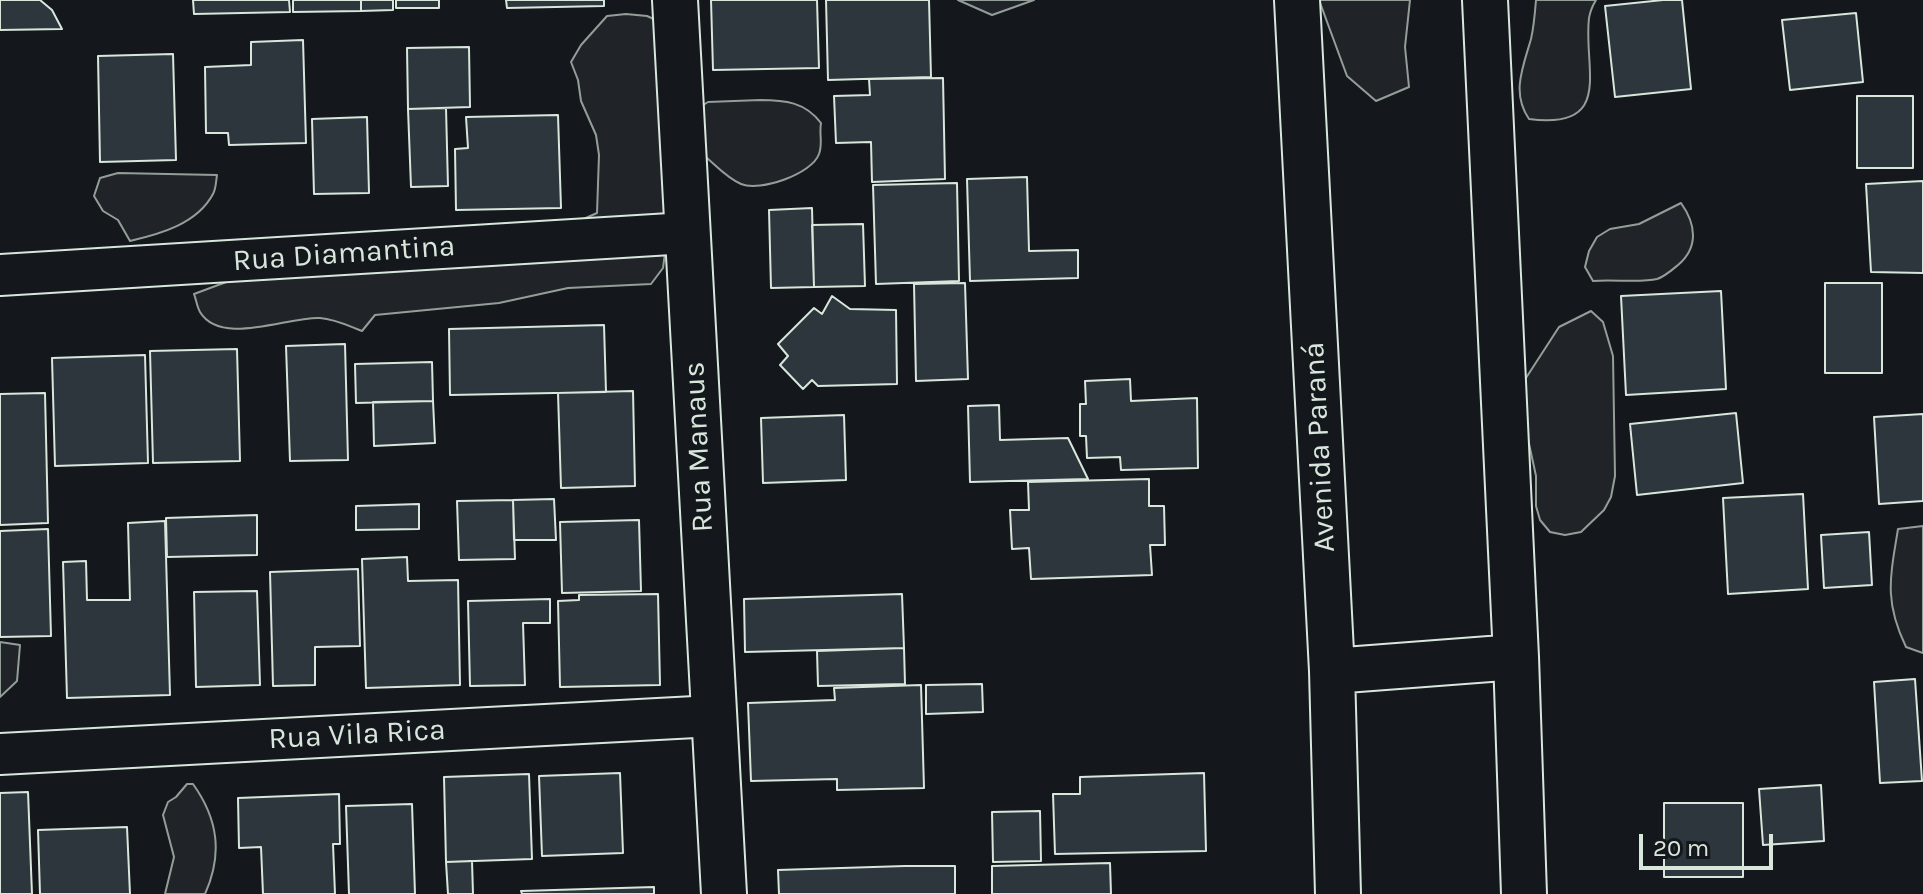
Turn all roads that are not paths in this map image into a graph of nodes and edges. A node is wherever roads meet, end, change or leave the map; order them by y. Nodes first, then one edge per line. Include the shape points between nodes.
1 (675, 0) edge
2 (1297, 0) edge
3 (1485, 0) edge
4 (687, 233) junction
5 (0, 275) edge
6 (1516, 657) junction
7 (1332, 671) junction
8 (714, 716) junction
9 (0, 754) edge
10 (724, 894) edge
11 (1338, 894) edge
12 (1524, 894) edge

1 - 4 main road, Rua Manaus
2 - 7 main road, Avenida Paraná
3 - 6 main road
4 - 5 street, Rua Diamantina
4 - 8 main road, Rua Manaus
6 - 7 main road
6 - 12 main road
7 - 11 main road, Avenida Paraná
8 - 9 street, Rua Vila Rica
8 - 10 main road, Rua Manaus

